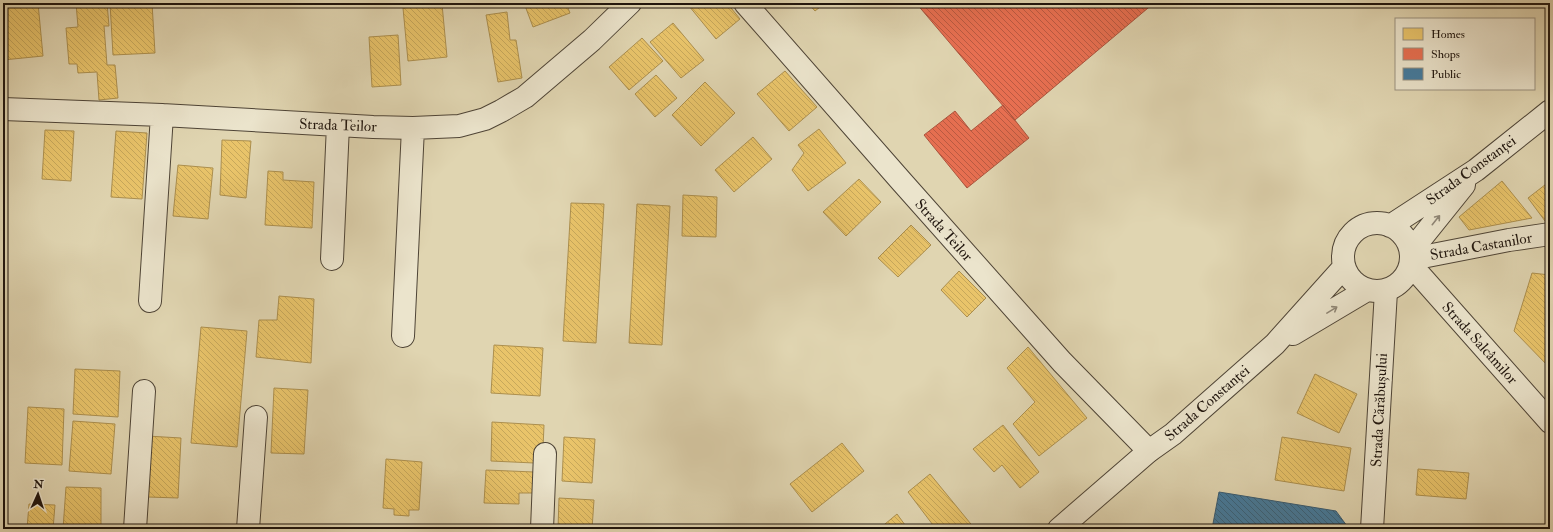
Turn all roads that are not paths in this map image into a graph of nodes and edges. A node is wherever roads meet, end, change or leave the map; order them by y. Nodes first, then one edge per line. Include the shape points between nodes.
1 (630, 3) edge
2 (745, 3) edge
3 (3, 109) edge
4 (1550, 111) edge
5 (162, 115) junction
6 (338, 125) junction
7 (413, 128) junction
8 (1476, 170) junction
9 (1390, 226) junction
10 (1550, 234) edge
11 (1411, 258) junction
12 (332, 259) dead end
13 (1344, 267) junction
14 (1376, 290) junction
15 (150, 302) dead end
16 (403, 336) dead end
17 (1275, 344) junction
18 (144, 391) dead end
19 (256, 417) dead end
20 (1550, 422) edge
21 (1149, 451) junction
22 (545, 454) dead end
23 (135, 529) edge
24 (248, 529) edge
25 (542, 529) edge
26 (1059, 529) edge
27 (1372, 529) edge

1 - 7 street, Strada Teilor via 574,56 525,97 501,111 459,126
2 - 21 street, Strada Teilor via 1062,362
3 - 5 street, Strada Teilor
4 - 8 street, Strada Constanței
5 - 6 street, Strada Teilor
5 - 15 street
6 - 7 street, Strada Teilor
6 - 12 street
7 - 16 street
8 - 9 street, Strada Constanței
11 -> 8 street
9 - 11 street via 1397,229 1408,242
9 - 13 street via 1375,224 1358,229 1347,243
10 - 11 street, Strada Castanilor
11 - 14 street via 1403,280 1395,286
11 - 20 street, Strada Salcâmilor
13 - 14 street via 1358,285
13 - 17 street, Strada Constanței
17 -> 14 street
14 - 27 street, Strada Cărăbușului
17 - 21 street, Strada Constanței via 1173,434
18 - 23 street
19 - 24 street
21 - 26 street, Strada Constanței
22 - 25 street

